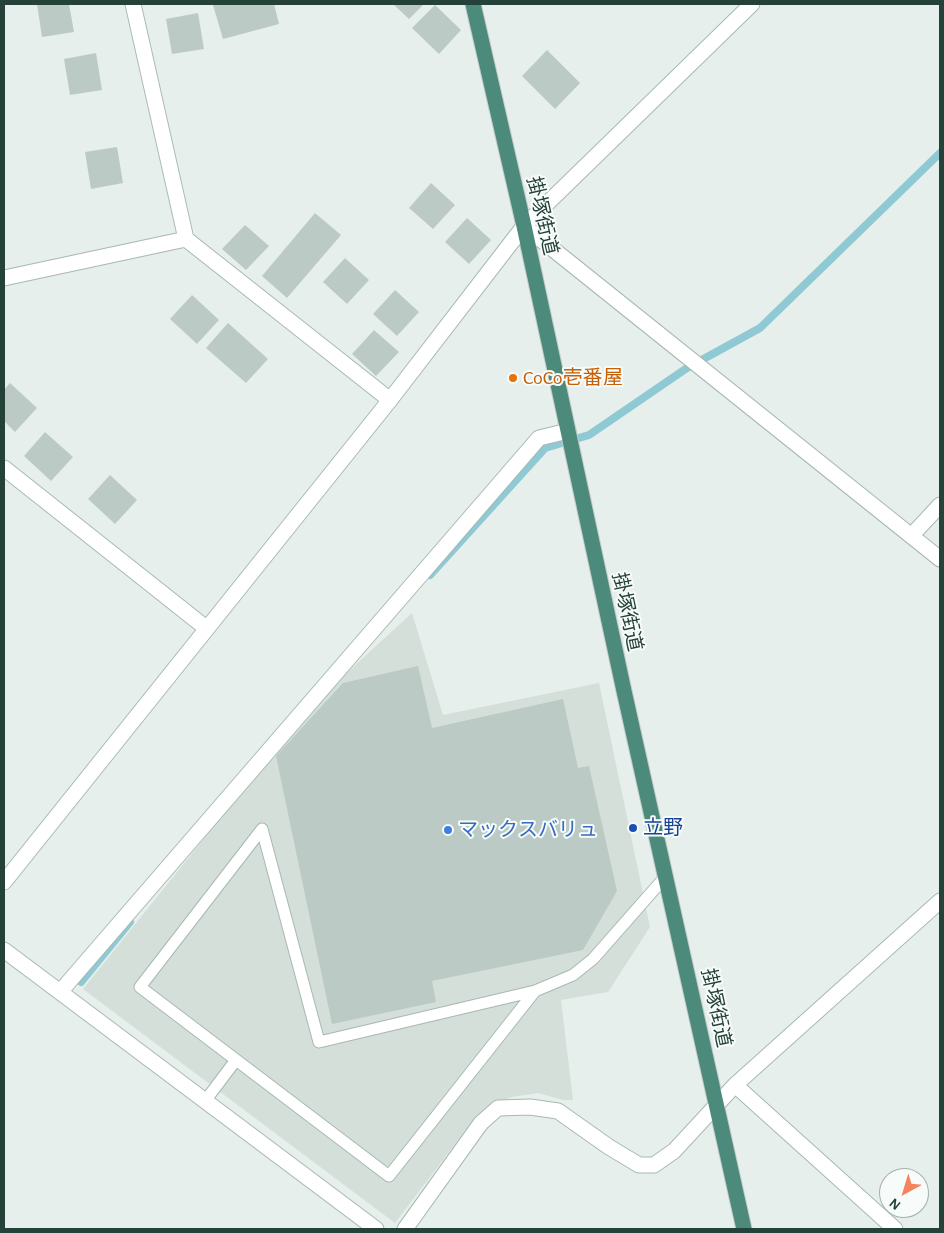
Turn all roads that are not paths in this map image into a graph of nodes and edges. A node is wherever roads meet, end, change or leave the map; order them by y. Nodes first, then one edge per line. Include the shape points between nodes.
1 (133, 4) edge
2 (474, 4) edge
3 (752, 4) edge
4 (524, 226) junction
5 (186, 239) junction
6 (4, 278) edge
7 (390, 400) junction
8 (569, 437) junction
9 (4, 468) edge
10 (940, 506) edge
11 (912, 535) junction
12 (940, 559) edge
13 (206, 628) junction
14 (666, 876) junction
15 (4, 882) edge
16 (940, 901) edge
17 (4, 950) edge
18 (536, 991) junction
19 (60, 992) junction
20 (236, 1060) junction
21 (735, 1085) junction
22 (205, 1101) junction
23 (717, 1105) junction
24 (376, 1229) edge
25 (405, 1229) edge
26 (744, 1229) edge
27 (895, 1229) edge

1 - 5 street
2 - 4 highway, 掛塚街道
3 - 4 street
4 - 7 street
4 - 8 highway, 掛塚街道
4 - 11 street
5 - 6 street
5 - 7 street
7 - 13 street
8 - 14 highway, 掛塚街道
8 - 19 street via 539,438
9 - 13 street
10 - 11 street
11 - 12 street
13 - 15 street
14 - 18 lane via 593,959 573,975
14 - 23 highway, 掛塚街道
16 - 21 street
17 - 19 street
18 - 20 lane via 389,1176
18 - 20 lane via 318,1042 262,829 140,987
19 - 22 street
20 - 22 lane
21 - 23 street
21 - 27 street
22 - 24 street
23 - 25 street via 674,1151 654,1165 639,1165 558,1111 530,1106 498,1108 481,1123
23 - 26 highway, 掛塚街道

